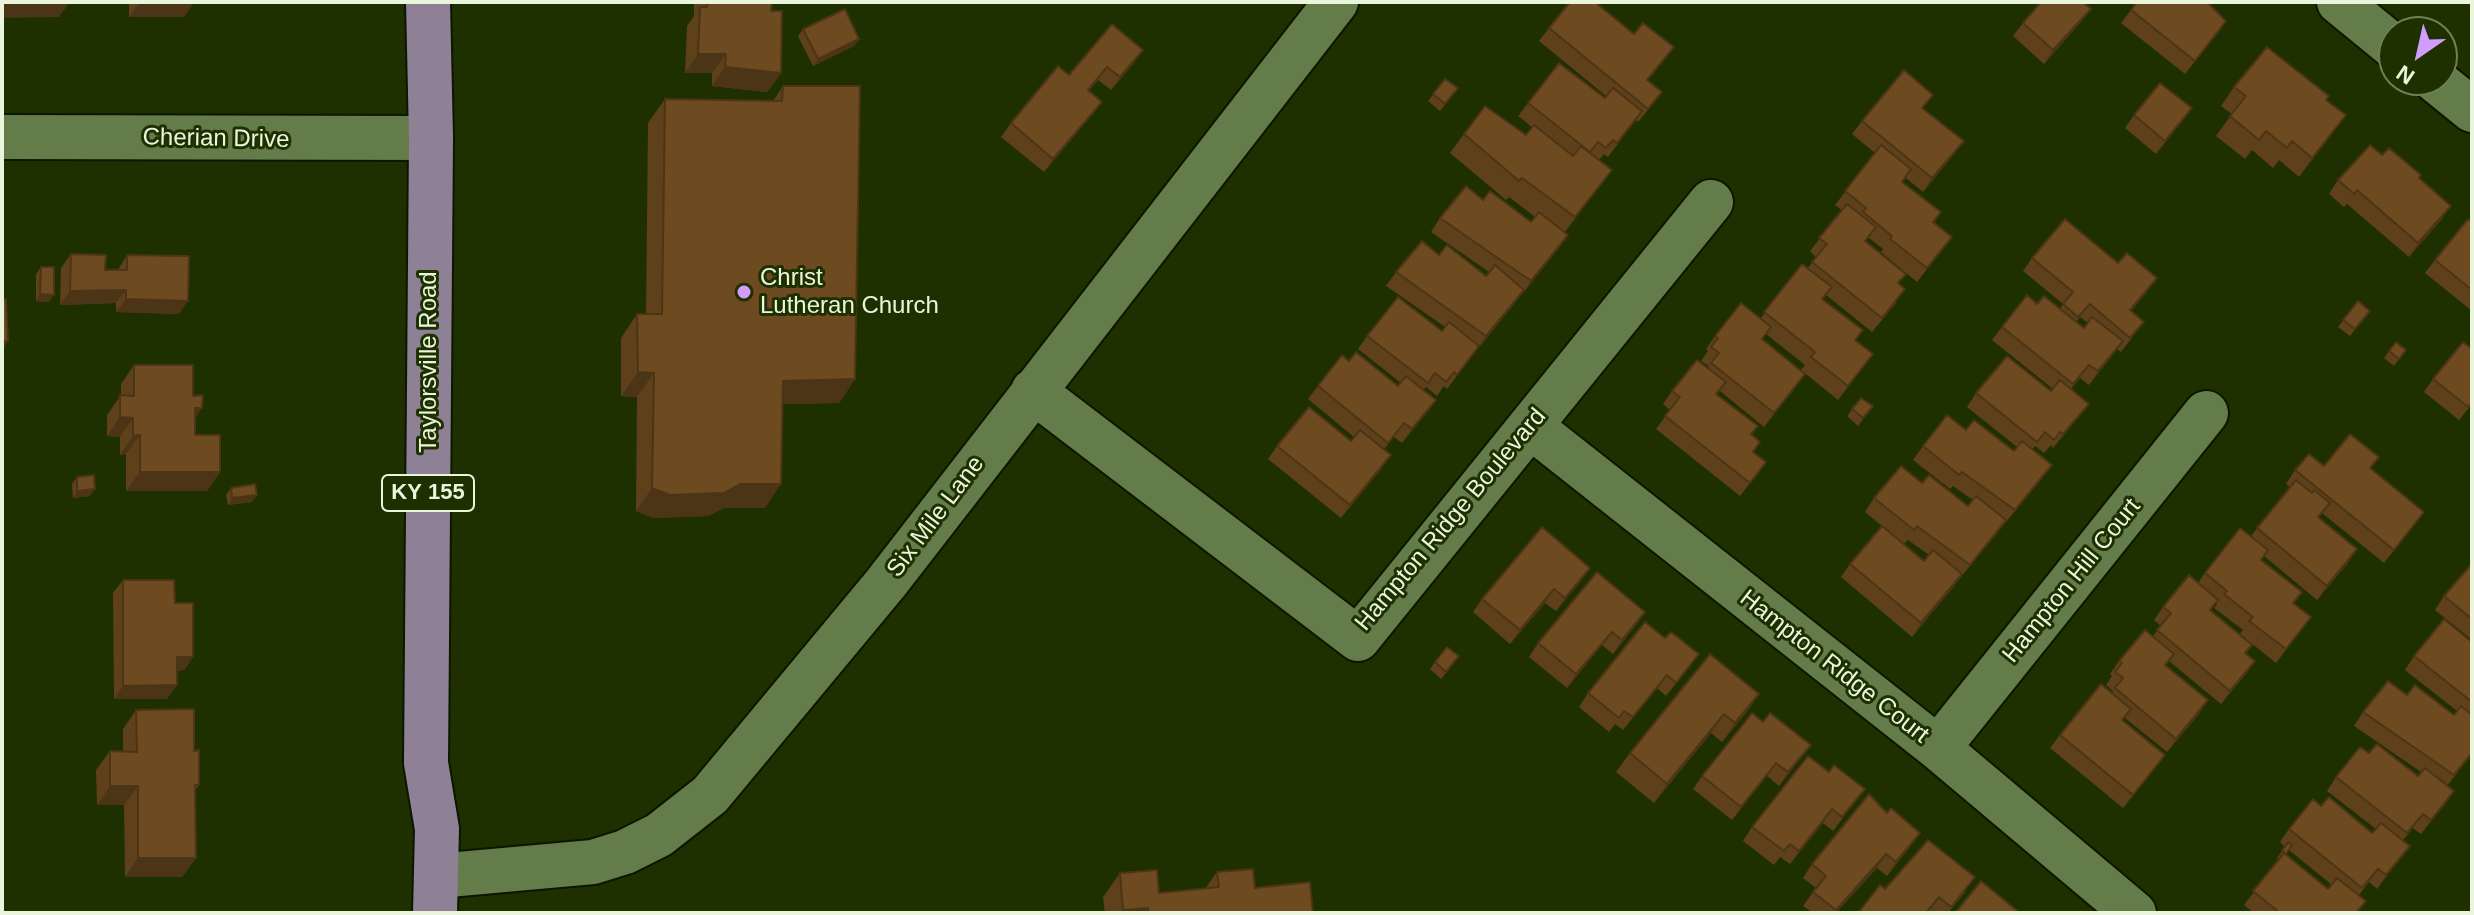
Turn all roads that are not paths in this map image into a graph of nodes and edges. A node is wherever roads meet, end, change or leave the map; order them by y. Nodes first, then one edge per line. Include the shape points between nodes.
1 (428, 2) edge
2 (1336, 2) edge
3 (2339, 2) edge
4 (2378, 34) edge
5 (2455, 96) edge
6 (2472, 110) edge
7 (2, 137) edge
8 (431, 138) junction
9 (1711, 202) dead end
10 (1033, 391) junction
11 (2206, 413) dead end
12 (1530, 426) junction
13 (1938, 748) junction
14 (436, 894) edge
15 (2134, 913) edge

1 - 8 main road, Taylorsville Road / KY 155
2 - 10 street, Six Mile Lane
3 - 4 street
5 - 6 street
7 - 8 street, Cherian Drive
8 - 14 main road, Taylorsville Road / KY 155 via 426,763 437,829
9 - 12 street, Hampton Ridge Boulevard
10 - 12 street, Hampton Ridge Boulevard via 1358,639
10 - 14 street, Six Mile Lane via 886,583 710,795 659,835 614,856
11 - 13 street, Hampton Hill Court
12 - 13 street, Hampton Ridge Court
13 - 15 street, Hampton Ridge Court

